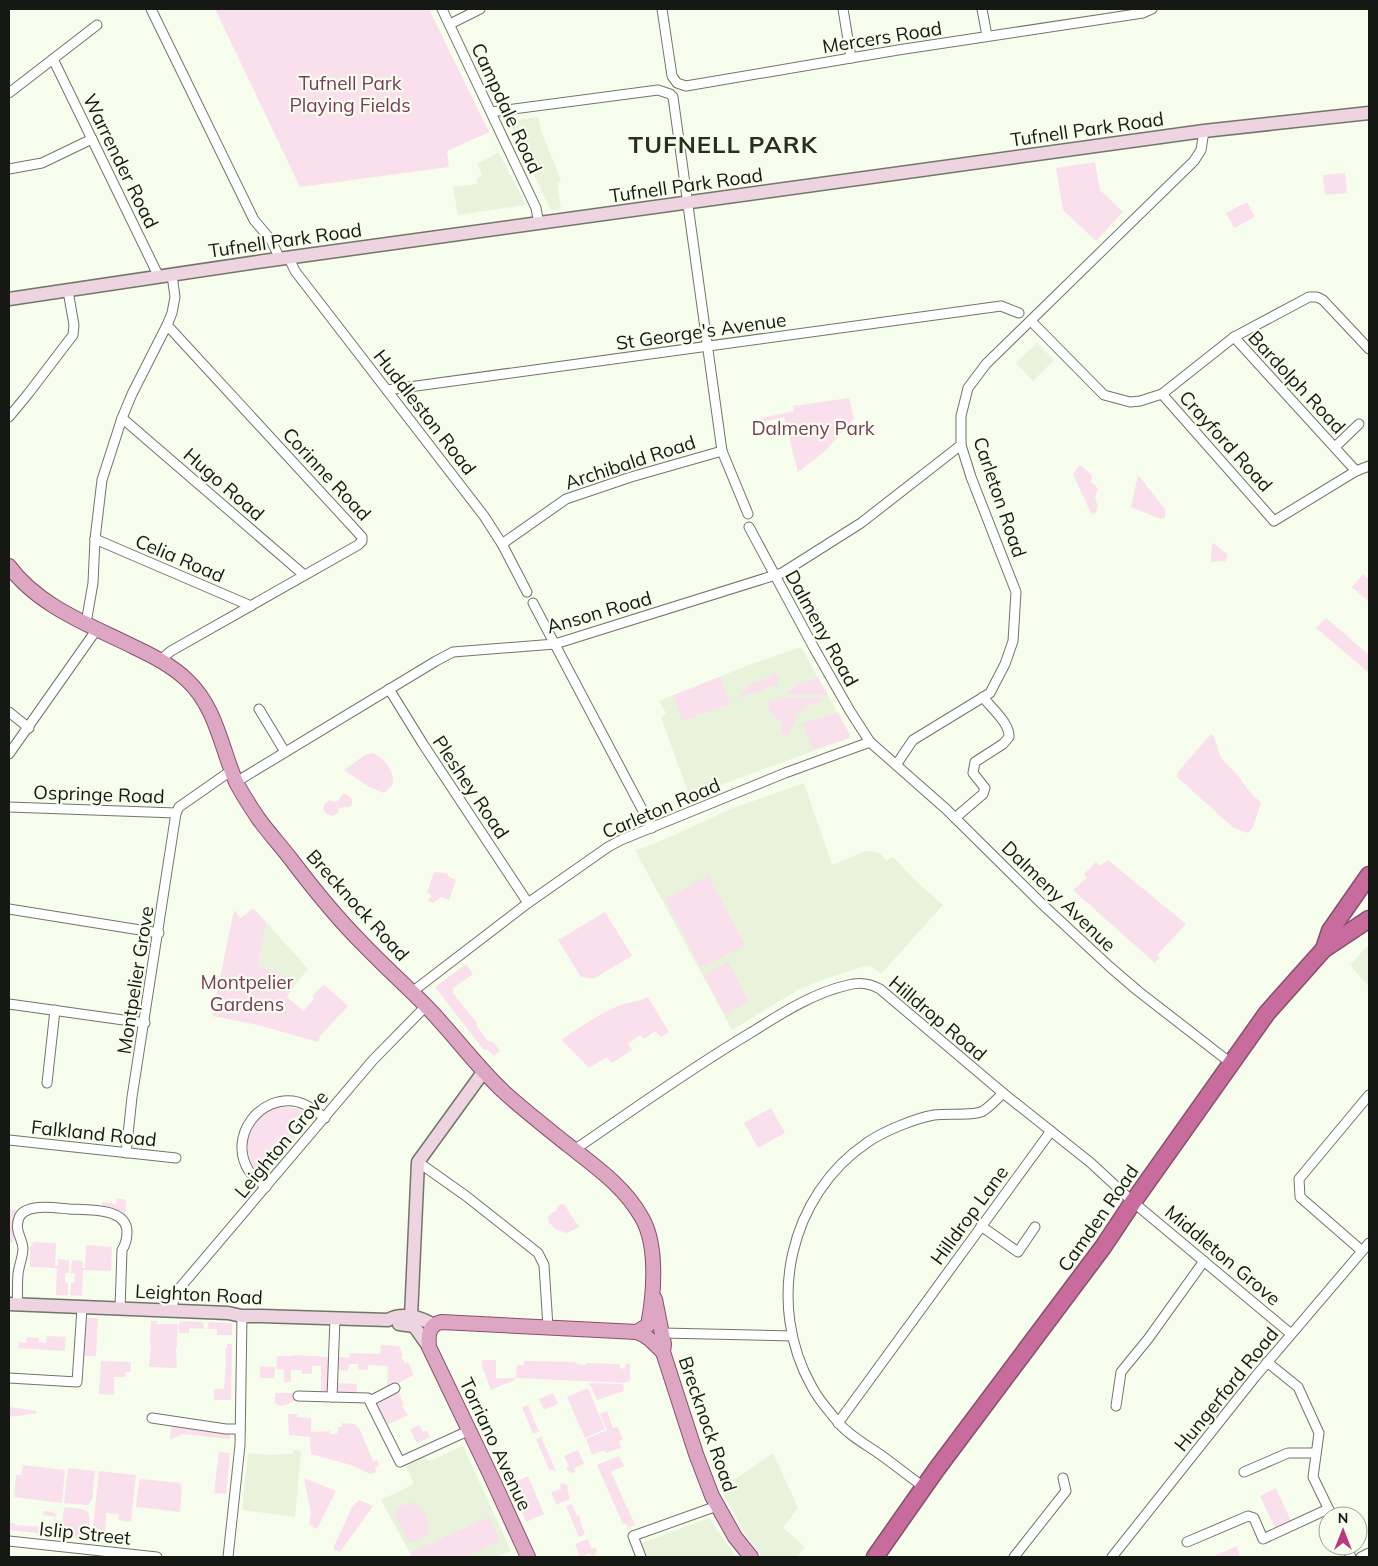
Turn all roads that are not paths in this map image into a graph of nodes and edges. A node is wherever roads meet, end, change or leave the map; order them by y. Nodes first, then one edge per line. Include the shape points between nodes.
1 (151, 9) edge
2 (442, 9) edge
3 (480, 9) edge
4 (662, 9) edge
5 (843, 9) edge
6 (982, 9) edge
7 (1152, 9) edge
8 (450, 24) junction
9 (97, 25) dead end
10 (987, 36) junction
11 (852, 58) junction
12 (53, 59) junction
13 (9, 93) edge
14 (492, 112) junction
15 (1369, 112) edge
16 (1204, 131) junction
17 (92, 139) junction
18 (9, 169) edge
19 (688, 204) junction
20 (539, 224) junction
21 (284, 259) junction
22 (172, 275) junction
23 (159, 277) junction
24 (68, 291) junction
25 (9, 299) edge
26 (1019, 313) dead end
27 (1031, 321) junction
28 (167, 325) junction
29 (1234, 337) junction
30 (707, 346) junction
31 (1369, 349) edge
32 (387, 390) junction
33 (1162, 394) junction
34 (9, 417) edge
35 (122, 418) junction
36 (1359, 424) dead end
37 (961, 445) junction
38 (1335, 447) junction
39 (722, 451) junction
40 (1369, 466) edge
41 (1356, 471) junction
42 (748, 514) dead end
43 (749, 527) dead end
44 (95, 539) junction
45 (502, 544) junction
46 (9, 566) edge
47 (775, 575) junction
48 (304, 576) junction
49 (527, 592) dead end
50 (533, 604) dead end
51 (252, 606) junction
52 (92, 626) junction
53 (555, 644) junction
54 (160, 660) junction
55 (389, 689) junction
56 (983, 697) junction
57 (259, 710) dead end
58 (9, 712) edge
59 (29, 728) junction
60 (870, 742) junction
61 (285, 752) junction
62 (9, 754) edge
63 (896, 765) junction
64 (234, 776) junction
65 (9, 806) edge
66 (176, 813) junction
67 (955, 818) junction
68 (652, 828) junction
69 (1369, 876) edge
70 (528, 903) junction
71 (9, 909) edge
72 (1369, 919) edge
73 (159, 933) junction
74 (1324, 949) junction
75 (412, 992) junction
76 (9, 1004) edge
77 (426, 1006) junction
78 (55, 1010) junction
79 (145, 1023) junction
80 (1232, 1064) junction
81 (484, 1071) junction
82 (47, 1083) dead end
83 (1003, 1093) junction
84 (1369, 1095) edge
85 (325, 1118) junction
86 (1051, 1131) junction
87 (9, 1140) edge
88 (574, 1150) junction
89 (126, 1153) junction
90 (176, 1158) dead end
91 (418, 1162) junction
92 (266, 1187) junction
93 (1133, 1202) junction
94 (982, 1226) junction
95 (1035, 1227) dead end
96 (1369, 1243) edge
97 (1362, 1251) junction
98 (1204, 1261) junction
99 (654, 1294) junction
100 (13, 1304) edge
101 (82, 1308) junction
102 (120, 1309) junction
103 (172, 1311) junction
104 (242, 1316) junction
105 (411, 1317) junction
106 (335, 1319) junction
107 (388, 1320) junction
108 (433, 1326) junction
109 (548, 1327) junction
110 (637, 1332) junction
111 (662, 1332) junction
112 (1291, 1334) junction
113 (792, 1336) junction
114 (429, 1347) junction
115 (663, 1352) junction
116 (1267, 1362) junction
117 (9, 1378) edge
118 (395, 1388) dead end
119 (298, 1396) dead end
120 (332, 1396) junction
121 (370, 1402) junction
122 (1116, 1406) dead end
123 (152, 1418) dead end
124 (838, 1423) junction
125 (240, 1429) junction
126 (470, 1430) junction
127 (1316, 1453) junction
128 (1244, 1472) dead end
129 (1063, 1478) dead end
130 (924, 1487) junction
131 (717, 1506) junction
132 (1327, 1506) edge
133 (1318, 1517) edge
134 (9, 1541) edge
135 (1187, 1542) dead end
136 (1369, 1554) edge
137 (157, 1557) edge
138 (228, 1557) edge
139 (528, 1557) edge
140 (641, 1557) edge
141 (751, 1557) edge
142 (876, 1557) edge
143 (1014, 1557) edge
144 (1112, 1557) edge
145 (1361, 1557) edge

1 - 21 street, Huddleston Road via 254,220
2 - 8 street, Campdale Road
3 - 8 street
4 - 11 street, Mercers Road via 672,76 677,83 686,86
5 - 11 street
6 - 10 street
7 - 10 street, Mercers Road
8 - 14 street, Campdale Road
9 - 12 street
10 - 11 street, Mercers Road
12 - 13 street
12 - 17 street, Warrender Road
14 - 19 street via 658,90 670,94 674,102
14 - 20 street, Campdale Road via 536,208
15 - 16 street, Tufnell Park Road
16 - 19 street, Tufnell Park Road
16 - 27 street, Carleton Road via 1201,150 1194,161
17 - 18 street via 42,163
17 - 23 street, Warrender Road
19 - 20 street, Tufnell Park Road
19 - 30 street
20 - 21 street, Tufnell Park Road
21 - 22 street, Tufnell Park Road
21 - 32 street, Huddleston Road
22 - 23 street, Tufnell Park Road
22 - 28 street via 174,303
23 - 24 street, Tufnell Park Road
24 - 25 street, Tufnell Park Road
24 - 34 street via 73,335
26 - 30 street, St George's Avenue via 1001,306
27 - 33 street, Crayford Road via 1104,395 1130,402
27 - 37 street, Carleton Road via 986,364 968,388 961,416
28 - 35 street
28 - 48 street, Corinne Road via 362,537 358,545
29 - 31 street via 1309,297 1317,297
29 - 33 street
29 - 38 street, Bardolph Road
30 - 32 street, St George's Avenue
30 - 39 street
32 - 45 street, Huddleston Road via 454,475
33 - 41 street, Crayford Road via 1274,521
35 - 44 street via 102,480
35 - 48 street, Hugo Road
36 - 38 street
37 - 47 street, Anson Road via 861,523
37 - 56 street, Carleton Road via 1016,592 1013,641 990,693
38 - 41 street, Bardolph Road
39 - 42 street
39 - 45 street, Archibald Road via 566,499
40 - 41 street
43 - 47 street, Dalmeny Road
44 - 51 street, Celia Road
44 - 52 street
45 - 49 street, Huddleston Road
46 - 52 main road, Brecknock Road via 29,589
47 - 53 street, Anson Road
47 - 60 street, Dalmeny Road
48 - 51 street, Corinne Road
50 - 53 street
51 - 54 street, Corinne Road
52 - 54 main road, Brecknock Road
52 - 59 street
53 - 55 street, Anson Road via 453,652
53 - 68 street
54 - 64 main road, Brecknock Road via 199,694 222,738
55 - 61 street, Anson Road
55 - 70 street, Pleshey Road
56 - 63 street, Carleton Road via 914,740
56 - 67 street via 1010,732 1009,738 975,762 973,773 986,788
57 - 61 street
58 - 59 street
59 - 62 street
60 - 63 street, Dalmeny Avenue
60 - 68 street, Carleton Road
61 - 64 street, Anson Road
63 - 67 street, Dalmeny Avenue
64 - 66 street, Ospringe Road via 179,807
64 - 75 main road, Brecknock Road via 259,819 314,890
65 - 66 street, Ospringe Road
66 - 73 street, Montpelier Grove
67 - 80 street, Dalmeny Avenue via 1110,967
68 - 70 street, Carleton Road via 608,847
69 - 74 highway via 1330,931
70 - 75 street, Carleton Road
71 - 73 street
72 - 74 highway, Camden Road
73 - 79 street, Montpelier Grove
74 - 80 highway, Camden Road via 1267,1013
75 - 77 main road, Brecknock Road
76 - 78 street
77 - 81 main road, Brecknock Road
77 - 85 street, Leighton Grove via 373,1060
78 - 79 street
78 - 82 street
79 - 89 street, Montpelier Grove
80 - 93 highway, Camden Road
81 - 88 main road, Brecknock Road via 512,1100
81 - 91 street
83 - 86 street, Hilldrop Road
83 - 88 street, Hilldrop Road via 880,989 858,983 826,991 787,1011 719,1052
83 - 113 street via 982,1112 934,1115 908,1122 868,1142 833,1172 806,1211 793,1249 788,1287
84 - 97 street via 1299,1179 1300,1197
85 - 92 street, Leighton Grove
85 - 92 street via 309,1106 289,1101 269,1104 254,1115 245,1130 242,1150 250,1171
86 - 93 street, Hilldrop Road
86 - 94 street, Hilldrop Lane
87 - 89 street, Falkland Road
88 - 99 main road, Brecknock Road via 619,1187 643,1218 651,1245
89 - 90 street, Falkland Road
91 - 105 street
91 - 109 street via 538,1253 544,1265
92 - 103 street, Leighton Grove via 178,1290
93 - 98 street, Middleton Grove
93 - 130 highway, Camden Road
94 - 95 street via 1018,1252
94 - 124 street, Hilldrop Lane
96 - 97 street, Hungerford Road
97 - 112 street, Hungerford Road
98 - 112 street, Middleton Grove
98 - 122 street via 1121,1372
99 - 110 main road, Brecknock Road via 648,1325
99 - 111 main road, Brecknock Road
100 - 101 street, Leighton Road
100 - 102 street via 22,1265 23,1246 18,1236 18,1219 27,1210 42,1207 102,1211 123,1221 127,1230 122,1250
101 - 102 street, Leighton Road
101 - 117 street via 77,1382
102 - 103 street, Leighton Road
103 - 104 street, Leighton Road via 228,1312
104 - 106 street, Leighton Road
104 - 125 street
105 - 107 street, Leighton Road
105 - 108 street, Leighton Road
106 - 107 street, Leighton Road
106 - 120 street
107 - 114 street, Leighton Road via 392,1324 414,1326
108 - 109 main road, Leighton Road via 441,1322
108 - 114 main road
109 - 110 main road, Leighton Road
110 - 115 main road via 652,1339
111 - 113 street
111 - 115 main road, Brecknock Road
112 - 116 street, Hungerford Road
113 - 124 street via 812,1388
114 - 126 main road, Torriano Avenue
115 - 131 main road, Brecknock Road via 696,1454
116 - 127 street via 1298,1387 1319,1433
116 - 144 street, Hungerford Road
118 - 121 street
119 - 120 street
120 - 121 street via 368,1398
121 - 126 street via 400,1462
123 - 125 street
124 - 130 street
125 - 138 street
126 - 139 main road, Torriano Avenue
127 - 128 street via 1288,1453
127 - 132 street via 1313,1477
129 - 143 street via 1066,1491
130 - 142 highway, Camden Road
131 - 140 street via 633,1536
131 - 141 main road, Brecknock Road
133 - 135 street via 1263,1539 1254,1518 1248,1516
134 - 137 street, Islip Street
136 - 145 street

